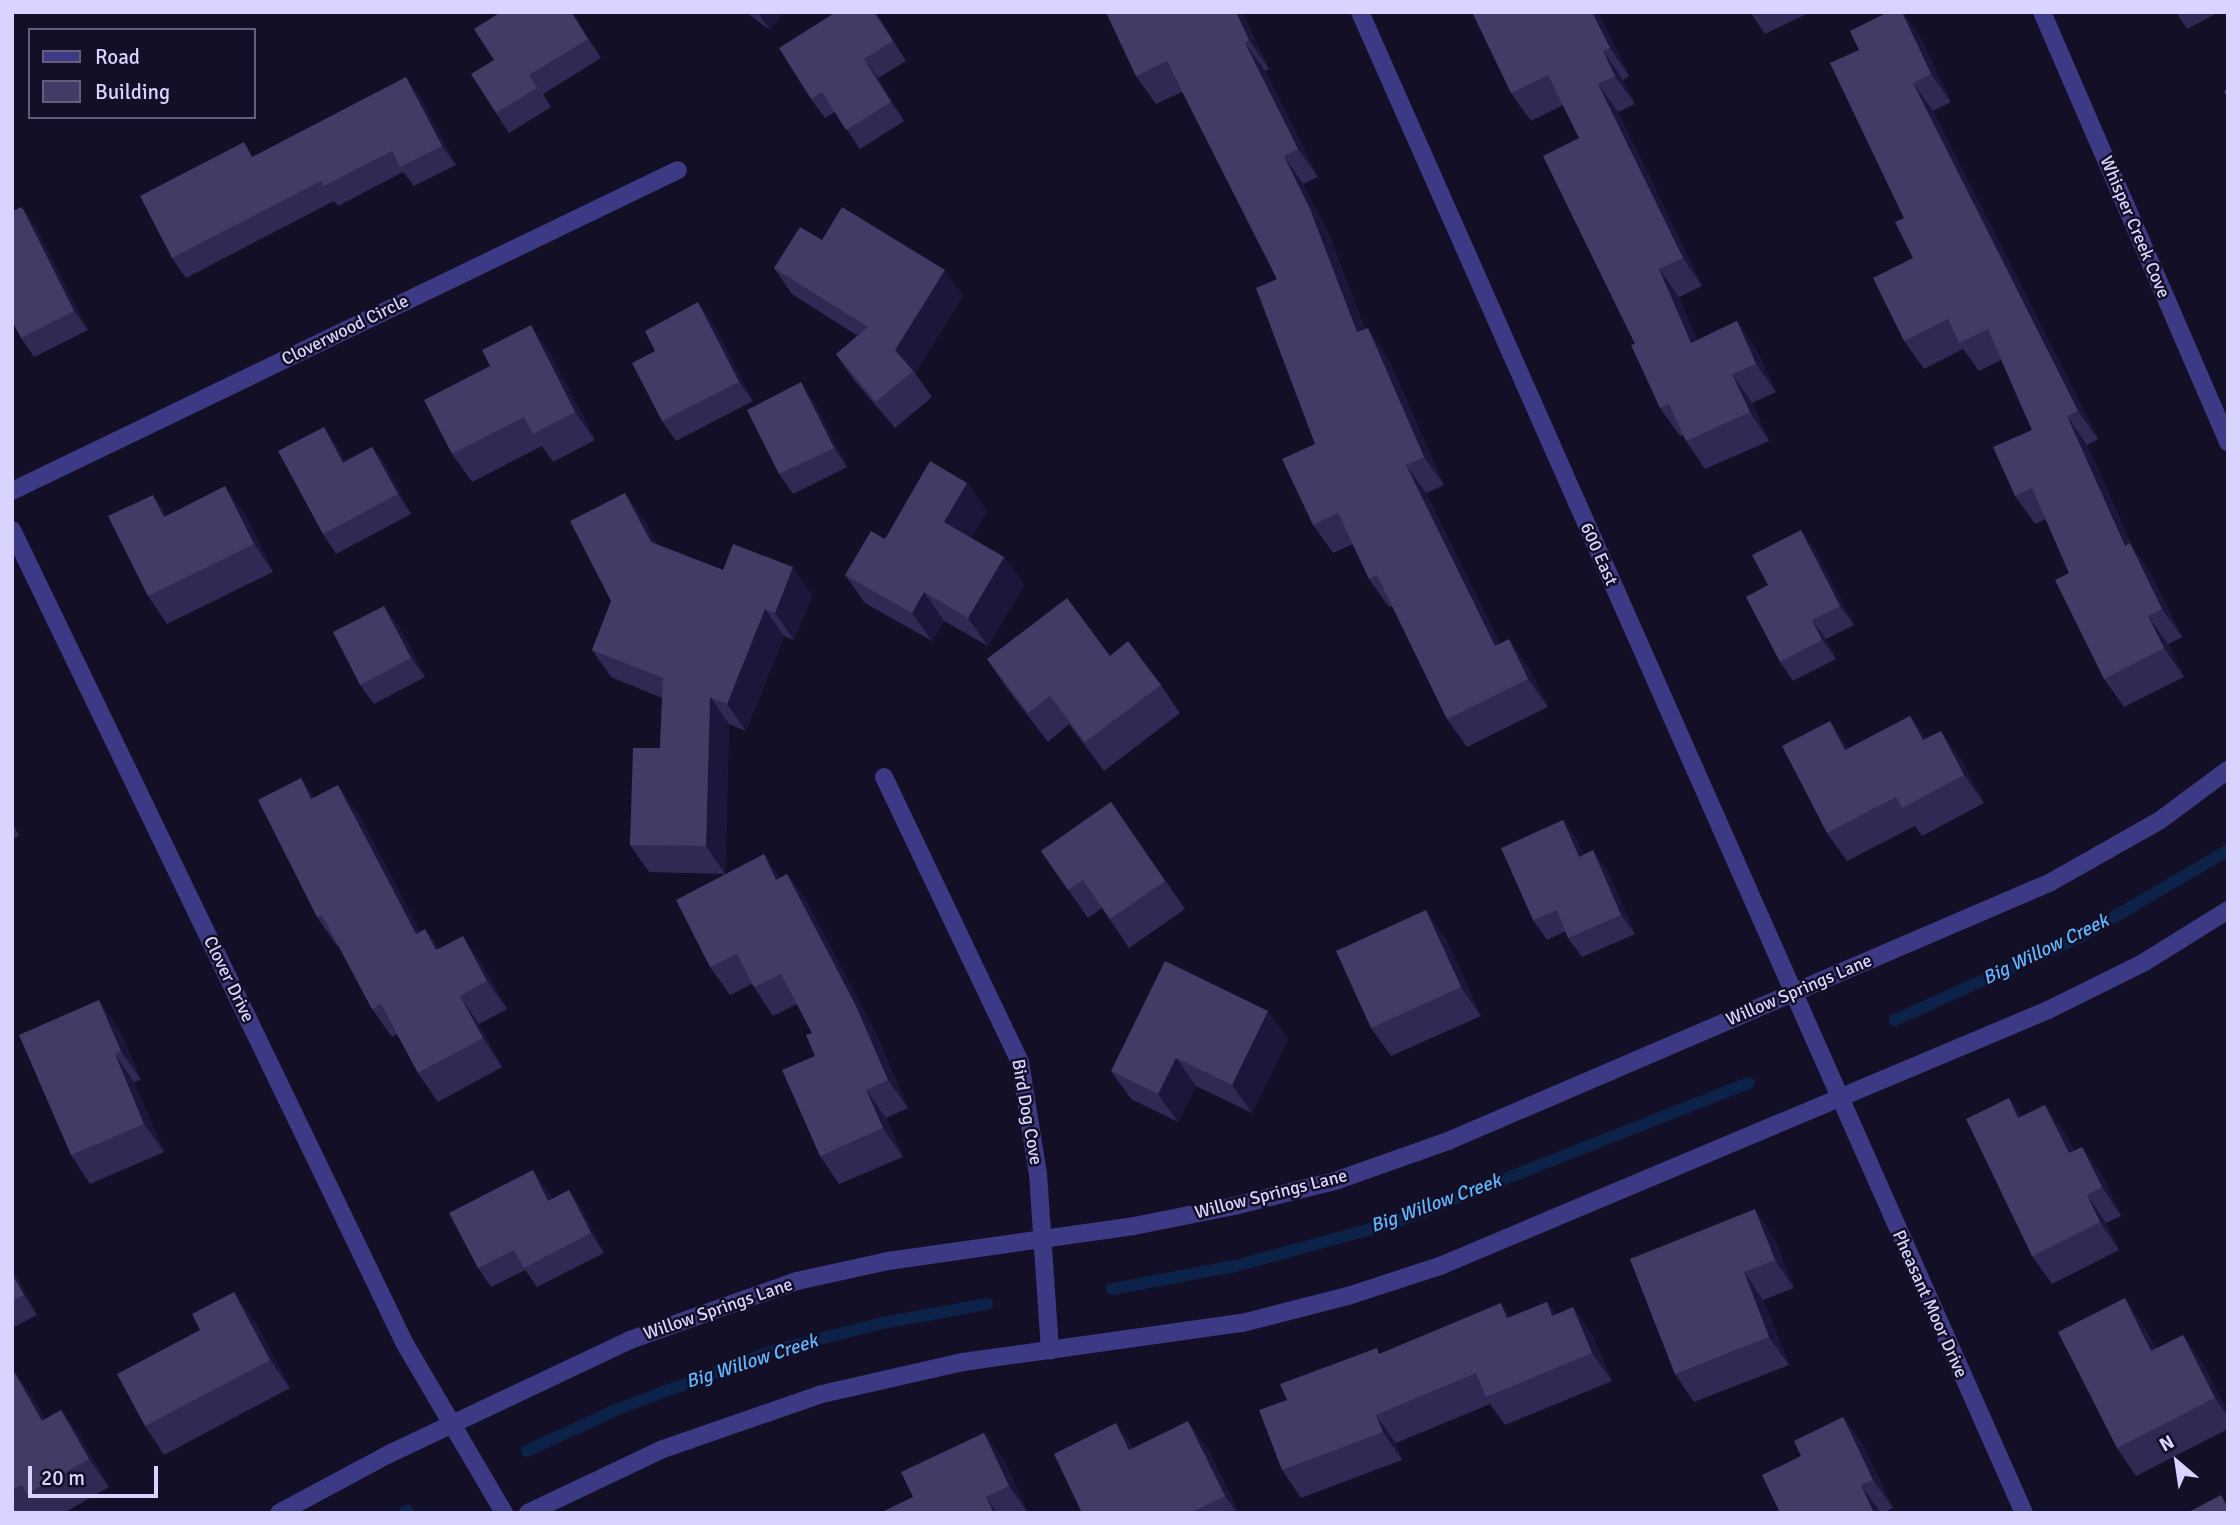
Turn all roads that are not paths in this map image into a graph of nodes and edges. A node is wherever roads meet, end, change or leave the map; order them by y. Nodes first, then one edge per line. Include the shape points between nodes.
1 (1360, 12) edge
2 (2042, 12) edge
3 (677, 170) dead end
4 (2228, 442) edge
5 (12, 491) edge
6 (12, 530) edge
7 (2228, 770) edge
8 (884, 777) dead end
9 (2228, 911) edge
10 (1792, 992) junction
11 (1836, 1096) junction
12 (1042, 1240) junction
13 (1050, 1351) junction
14 (451, 1424) junction
15 (279, 1513) edge
16 (504, 1513) edge
17 (528, 1513) edge
18 (2024, 1513) edge

1 - 10 street, 600 East
2 - 4 street, Whisper Creek Cove
3 - 5 street, Cloverwood Circle
6 - 14 street, Clover Drive via 405,1344
7 - 10 street, Willow Springs Lane via 2104,855 1912,944
8 - 12 street, Bird Dog Cove via 1012,1037 1026,1088
9 - 11 street via 2143,963 2048,1010
10 - 11 street, 600 East
10 - 12 street, Willow Springs Lane via 1448,1141 1335,1181 1234,1206
11 - 13 street via 1545,1224 1348,1296 1242,1323
11 - 18 street, Pheasant Moor Drive
12 - 13 street, Bird Dog Cove
12 - 14 street, Willow Springs Lane via 888,1261 797,1281 630,1340
13 - 17 street via 963,1362 822,1394 663,1448
14 - 15 street, Willow Springs Lane
14 - 16 street, Clover Drive

